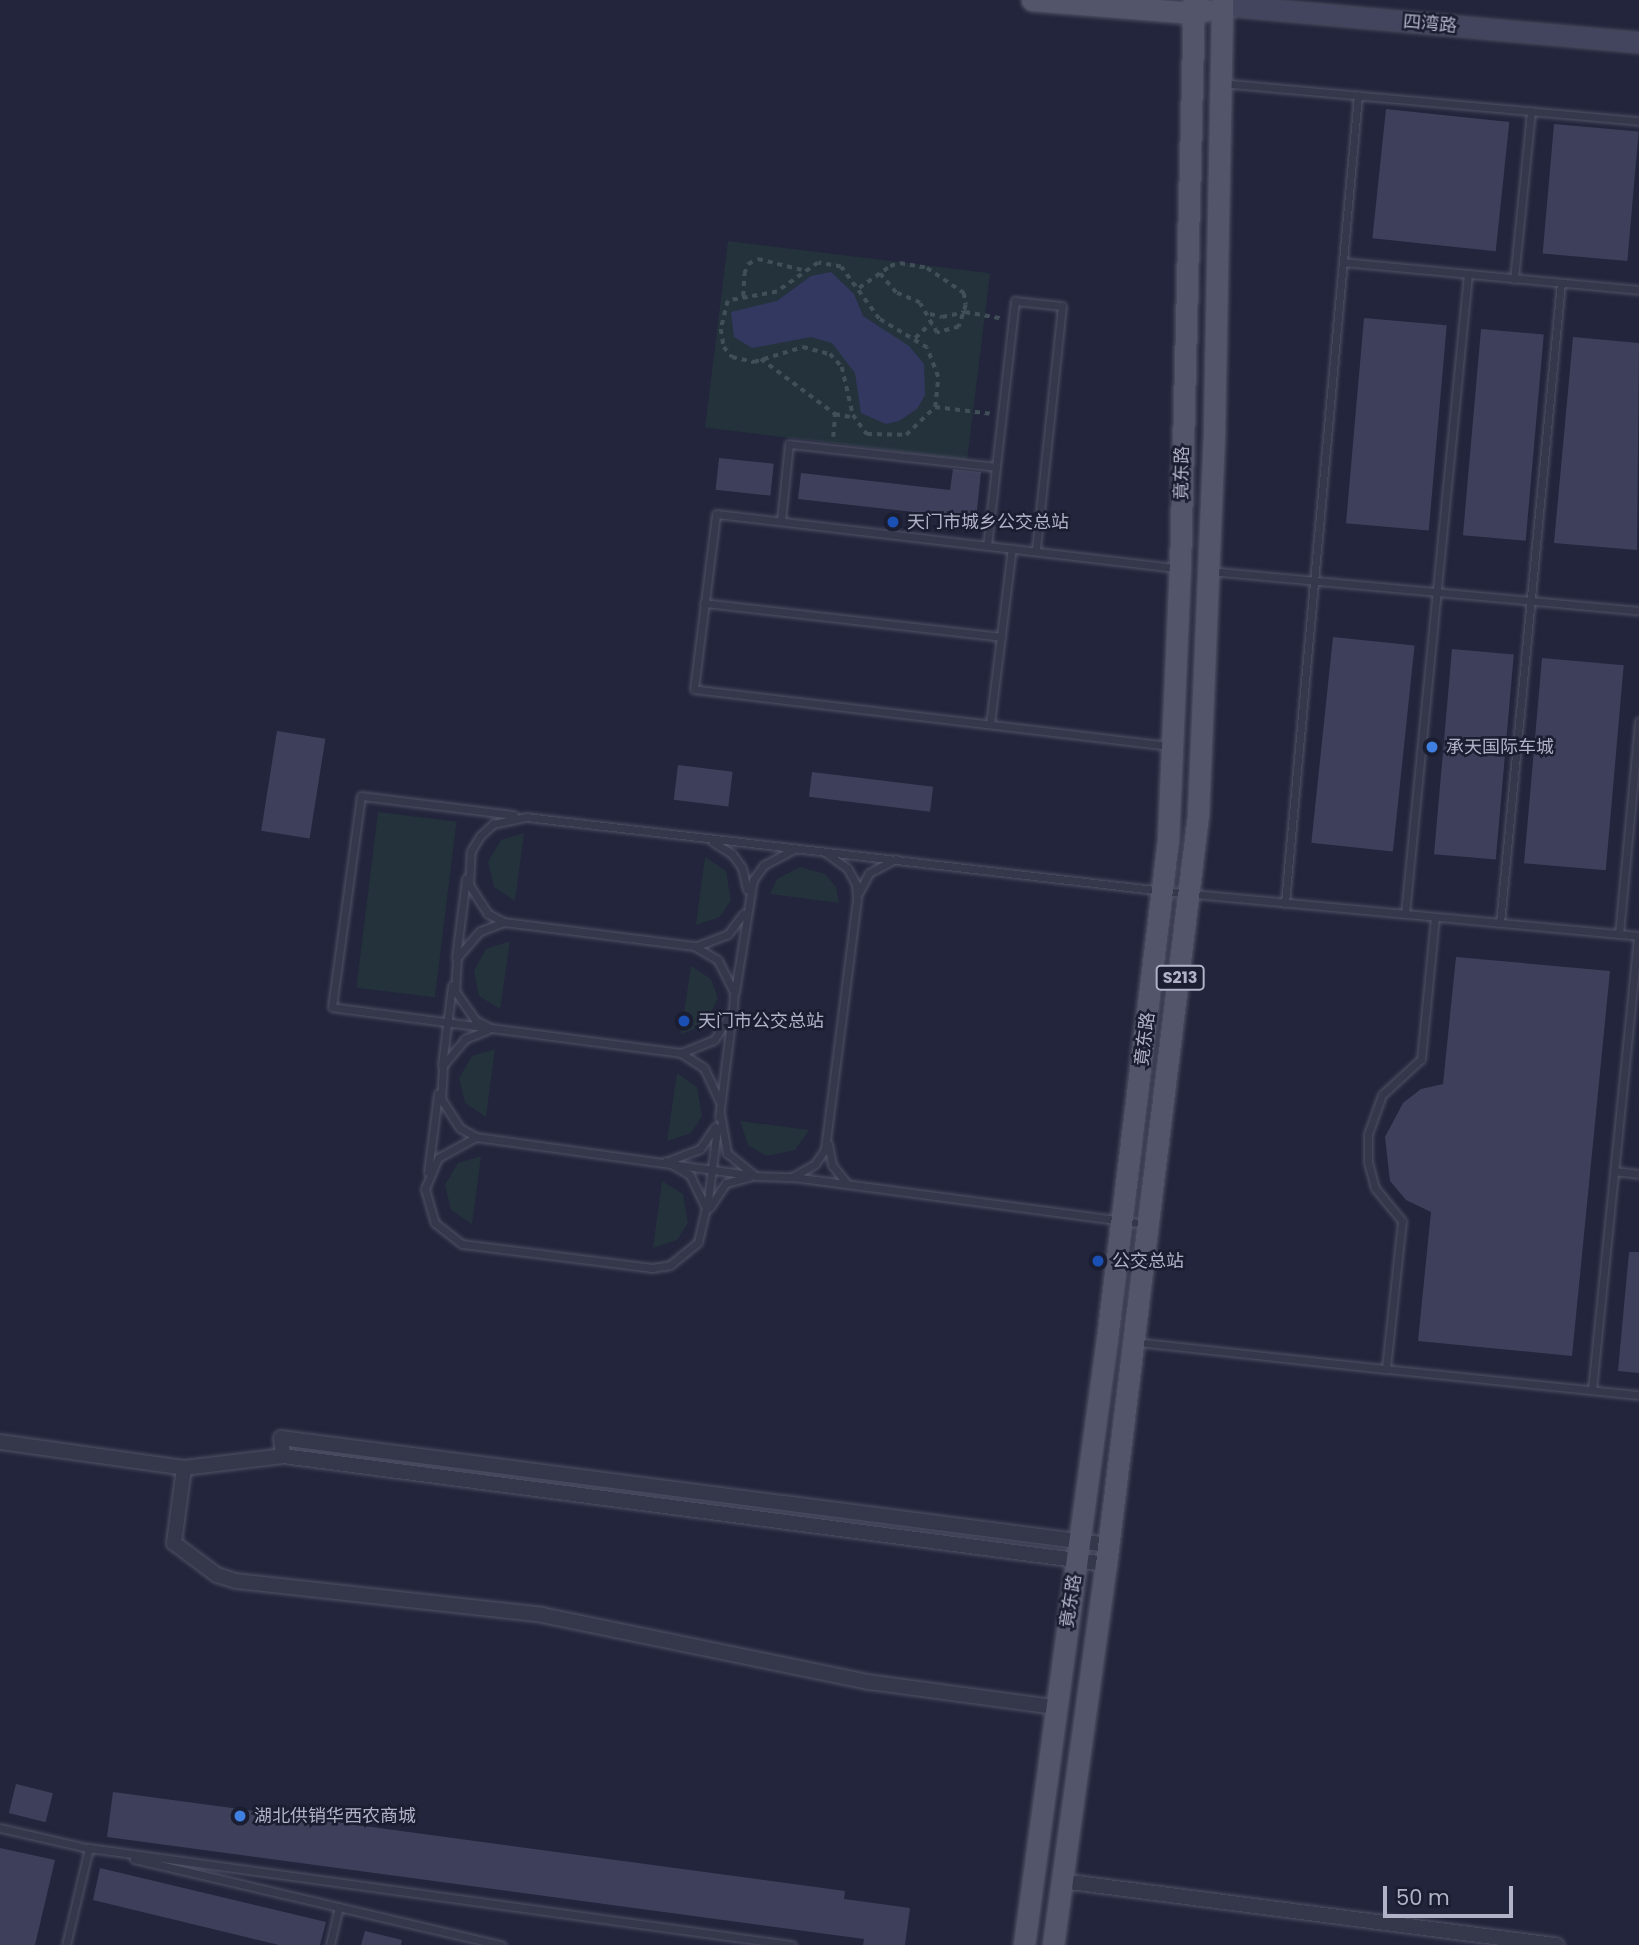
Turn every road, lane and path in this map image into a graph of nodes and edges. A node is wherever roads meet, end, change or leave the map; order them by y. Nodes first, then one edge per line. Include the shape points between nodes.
1 (1032, 0) edge
2 (1208, 4) edge
3 (1639, 42) edge
4 (1221, 83) junction
5 (1359, 95) junction
6 (1531, 111) junction
7 (1639, 121) edge
8 (1343, 262) junction
9 (803, 270) junction
10 (880, 274) junction
11 (1468, 274) junction
12 (1514, 278) junction
13 (1561, 283) junction
14 (859, 288) junction
15 (1639, 290) edge
16 (743, 296) junction
17 (965, 312) junction
18 (930, 314) junction
19 (1012, 320) junction
20 (932, 322) junction
21 (915, 338) junction
22 (761, 359) junction
23 (935, 407) junction
24 (835, 414) junction
25 (1002, 415) junction
26 (855, 418) junction
27 (831, 449) junction
28 (996, 467) junction
29 (781, 521) junction
30 (987, 545) junction
31 (1012, 548) junction
32 (1036, 551) junction
33 (1180, 568) junction
34 (1209, 570) junction
35 (1315, 579) junction
36 (1437, 591) junction
37 (1531, 600) junction
38 (704, 603) junction
39 (1639, 611) edge
40 (1001, 637) junction
41 (1639, 721) edge
42 (990, 724) junction
43 (1174, 747) junction
44 (526, 817) junction
45 (699, 838) junction
46 (815, 849) junction
47 (901, 858) junction
48 (467, 867) junction
49 (1163, 891) junction
50 (1191, 894) junction
51 (857, 900) junction
52 (1285, 903) junction
53 (747, 904) junction
54 (1405, 914) junction
55 (1435, 917) junction
56 (504, 922) junction
57 (1500, 923) junction
58 (1619, 934) junction
59 (1639, 936) edge
60 (694, 946) junction
61 (454, 974) junction
62 (733, 1007) junction
63 (447, 1022) junction
64 (491, 1028) junction
65 (681, 1053) junction
66 (439, 1082) junction
67 (720, 1113) junction
68 (476, 1136) junction
69 (827, 1140) junction
70 (666, 1161) junction
71 (712, 1169) junction
72 (1614, 1171) junction
73 (1639, 1174) edge
74 (762, 1177) junction
75 (793, 1177) junction
76 (848, 1184) junction
77 (425, 1189) junction
78 (1123, 1221) junction
79 (1149, 1225) junction
80 (705, 1226) junction
81 (1134, 1342) junction
82 (1386, 1369) junction
83 (1592, 1390) junction
84 (1639, 1395) edge
85 (0, 1442) edge
86 (184, 1468) junction
87 (1078, 1551) junction
88 (1107, 1554) junction
89 (1055, 1707) junction
90 (0, 1828) edge
91 (89, 1848) junction
92 (1062, 1881) junction
93 (339, 1907) junction
94 (66, 1945) edge
95 (330, 1945) edge
96 (502, 1945) edge
97 (792, 1945) edge
98 (1024, 1945) edge
99 (1053, 1945) edge
100 (1557, 1945) edge

1 - 2 main road
2 - 3 street, 四湾路
2 - 4 main road, 竟东路 / S213
2 - 33 main road, 竟东路 / S213
4 - 5 lane
4 - 34 main road, 竟东路 / S213
5 - 6 lane
5 - 8 lane
6 - 7 lane
6 - 12 lane
8 - 11 lane
8 - 35 lane
9 - 14 path via 831,261
9 - 16 path via 777,292
9 - 16 path via 758,259 748,264
10 - 14 path
10 - 17 path via 900,263 928,268 964,293
10 - 18 path via 896,293 920,303
11 - 12 lane
11 - 36 lane
12 - 13 lane
13 - 15 lane
13 - 37 lane
14 - 21 path via 879,319
16 - 22 path via 728,301 723,315 724,347 745,362
17 - 18 path via 942,317
17 - 19 path
17 - 20 path via 959,327 950,333 937,333
18 - 20 path
19 - 25 lane
19 - 32 lane via 1014,301 1062,306
20 - 21 path
21 - 23 path via 934,360 938,377
22 - 24 path
22 - 26 path via 803,347 830,355 848,380
23 - 25 path
23 - 26 path via 918,427 894,438 867,434
24 - 26 path
24 - 27 path
25 - 28 lane
27 - 28 lane
27 - 29 lane via 789,444
28 - 30 lane
29 - 30 lane
29 - 38 lane via 716,514
30 - 31 lane
31 - 32 lane
31 - 40 lane
32 - 33 lane
33 - 43 main road, 竟东路 / S213
34 - 35 lane
34 - 50 main road, 竟东路 / S213
35 - 36 lane
35 - 52 lane
36 - 37 lane
36 - 54 lane
37 - 39 lane
37 - 57 lane
38 - 40 lane
38 - 42 lane via 694,689
40 - 42 lane
41 - 58 lane
42 - 43 lane
43 - 49 main road, 竟东路 / S213
44 - 45 lane
44 - 48 lane via 494,824 480,836
44 - 63 lane via 361,796 332,1007
45 - 46 lane
45 - 53 lane via 717,843 737,861 748,886
46 - 47 lane
46 - 51 lane via 847,868 856,884
46 - 53 lane via 788,851 764,865 753,880
47 - 49 lane
47 - 51 lane via 869,873
48 - 56 lane via 476,901
48 - 61 lane
49 - 50 lane
49 - 78 main road, 竟东路 / S213
50 - 52 lane
50 - 79 main road, 竟东路 / S213
51 - 69 lane
52 - 54 lane
53 - 60 lane via 728,934
53 - 62 lane
54 - 55 lane
55 - 57 lane
55 - 82 lane via 1421,1059 1382,1095 1368,1134 1368,1162 1375,1188 1402,1221
56 - 60 lane
56 - 61 lane via 480,930 466,942
57 - 58 lane
58 - 59 lane
59 - 72 lane
60 - 62 lane via 718,960 729,975
61 - 63 lane
61 - 64 lane via 463,1007
62 - 65 lane via 714,1040
62 - 67 lane
63 - 64 lane
63 - 66 lane
64 - 65 lane
64 - 66 lane via 452,1050
65 - 67 lane via 704,1068 714,1083
66 - 68 lane via 448,1115
66 - 77 lane
67 - 70 lane via 712,1135 700,1149
67 - 71 lane
67 - 74 lane via 727,1153
68 - 70 lane
68 - 77 lane via 438,1157
69 - 75 lane via 815,1164
69 - 76 lane via 832,1165
70 - 71 lane
70 - 80 lane via 690,1175 700,1190
71 - 74 lane
71 - 80 lane
72 - 73 lane
72 - 83 lane
74 - 75 lane
74 - 80 lane via 726,1183 717,1193
75 - 76 lane
76 - 78 lane
77 - 80 lane via 435,1223 462,1244 652,1268 686,1256
78 - 79 lane
78 - 87 main road, 竟东路 / S213
79 - 81 main road, 竟东路 / S213
81 - 82 lane
81 - 88 main road, 竟东路 / S213
82 - 83 lane
83 - 84 lane
85 - 86 street
86 - 87 street via 283,1457 281,1438
86 - 89 street via 174,1542 217,1575 236,1581 542,1615 869,1682
87 - 88 street
87 - 89 main road, 竟东路 / S213
88 - 92 main road, 竟东路 / S213
89 - 98 main road, 竟东路 / S213
90 - 91 lane
91 - 93 lane
91 - 94 lane
91 - 97 lane
92 - 99 main road, 竟东路 / S213
92 - 100 street
93 - 95 lane
93 - 96 lane

